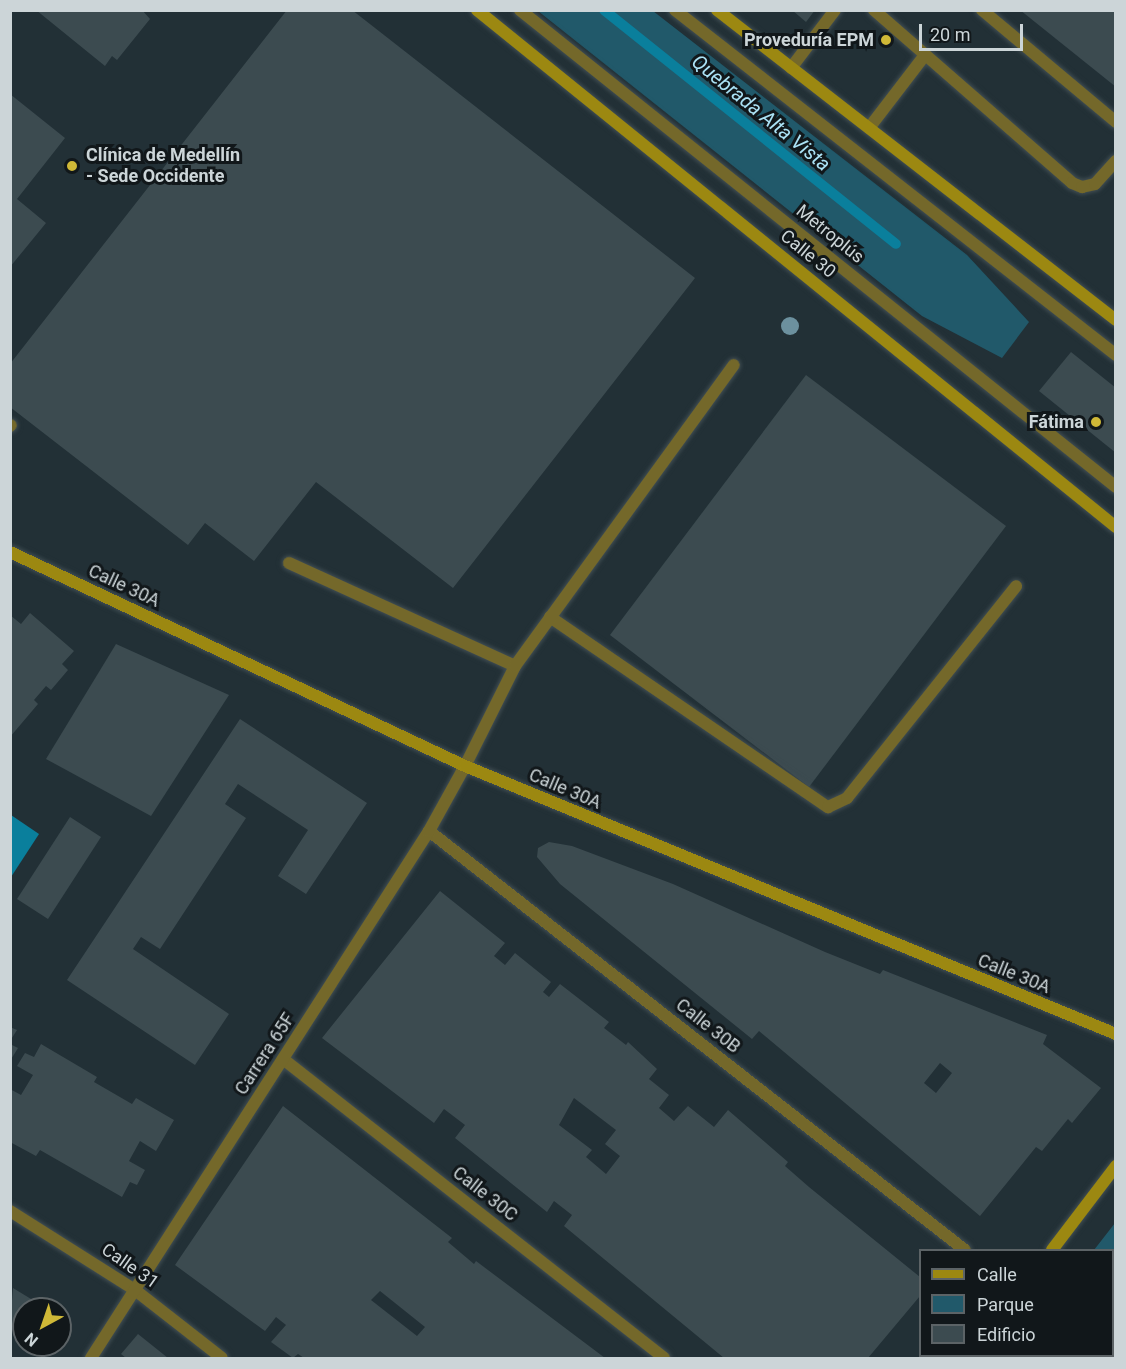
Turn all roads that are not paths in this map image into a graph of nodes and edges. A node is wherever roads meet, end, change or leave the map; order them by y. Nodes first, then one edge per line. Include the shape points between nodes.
1 (477, 10) edge
2 (520, 10) edge
3 (675, 10) edge
4 (717, 10) edge
5 (835, 10) edge
6 (874, 10) edge
7 (982, 10) edge
8 (925, 55) junction
9 (791, 68) junction
10 (1116, 122) edge
11 (869, 128) junction
12 (1116, 160) edge
13 (1116, 320) edge
14 (1116, 355) edge
15 (735, 365) dead end
16 (1116, 487) edge
17 (1116, 527) edge
18 (10, 552) edge
19 (288, 563) dead end
20 (1016, 586) dead end
21 (550, 617) junction
22 (514, 666) junction
23 (465, 766) junction
24 (429, 831) junction
25 (1116, 1034) edge
26 (283, 1059) junction
27 (1116, 1166) edge
28 (10, 1211) edge
29 (962, 1249) edge
30 (1054, 1249) edge
31 (135, 1290) junction
32 (91, 1359) edge
33 (222, 1359) edge
34 (663, 1359) edge

1 - 17 main road, Calle 30
2 - 16 street, Metroplús
3 - 14 street
4 - 9 main road
5 - 9 street
6 - 8 street
7 - 10 street
8 - 11 street
8 - 12 street via 1072,183 1082,187 1095,184
9 - 11 main road
11 - 13 main road
15 - 21 street, Carrera 65F
18 - 23 main road, Calle 30A
19 - 22 street
20 - 21 street via 847,798 828,807
21 - 22 street, Carrera 65F
22 - 23 street, Carrera 65F
23 - 24 street, Carrera 65F
23 - 25 main road, Calle 30A
24 - 26 street, Carrera 65F
24 - 29 street, Calle 30B
26 - 31 street, Carrera 65F
26 - 34 street, Calle 30C
27 - 30 main road
28 - 31 street, Calle 31
31 - 32 street, Carrera 65F
31 - 33 street, Calle 31

